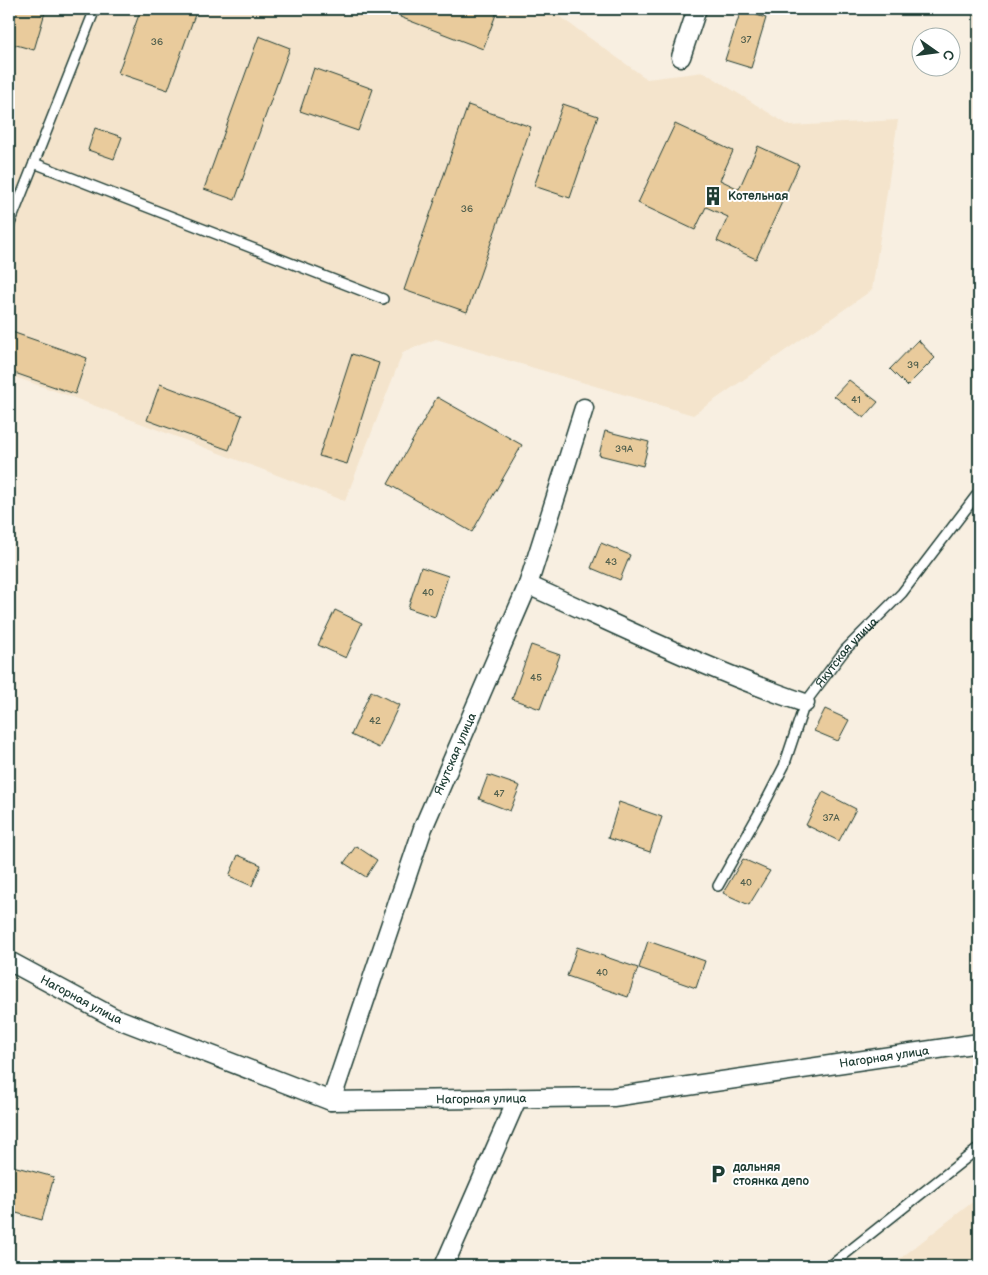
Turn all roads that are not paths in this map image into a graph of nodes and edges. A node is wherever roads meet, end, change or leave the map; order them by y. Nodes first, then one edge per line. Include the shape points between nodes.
1 (95, 9) edge
2 (697, 9) edge
3 (681, 56) dead end
4 (34, 163) junction
5 (9, 226) edge
6 (383, 299) dead end
7 (584, 408) dead end
8 (979, 492) edge
9 (528, 585) junction
10 (805, 703) junction
11 (718, 886) dead end
12 (9, 961) edge
13 (979, 1043) edge
14 (518, 1099) junction
15 (332, 1101) junction
16 (979, 1148) edge
17 (444, 1266) edge
18 (830, 1266) edge

1 - 4 lane
2 - 3 street
4 - 5 lane
4 - 6 lane
7 - 9 street, Якутская улица
8 - 10 lane, Якутская улица via 902,593 845,650
9 - 10 street via 698,662 764,690
9 - 15 street, Якутская улица via 423,828
10 - 11 lane, Якутская улица via 784,766
12 - 15 street, Нагорная улица via 113,1017
13 - 14 street, Нагорная улица via 613,1097
14 - 15 street, Нагорная улица
14 - 17 street
16 - 18 lane

